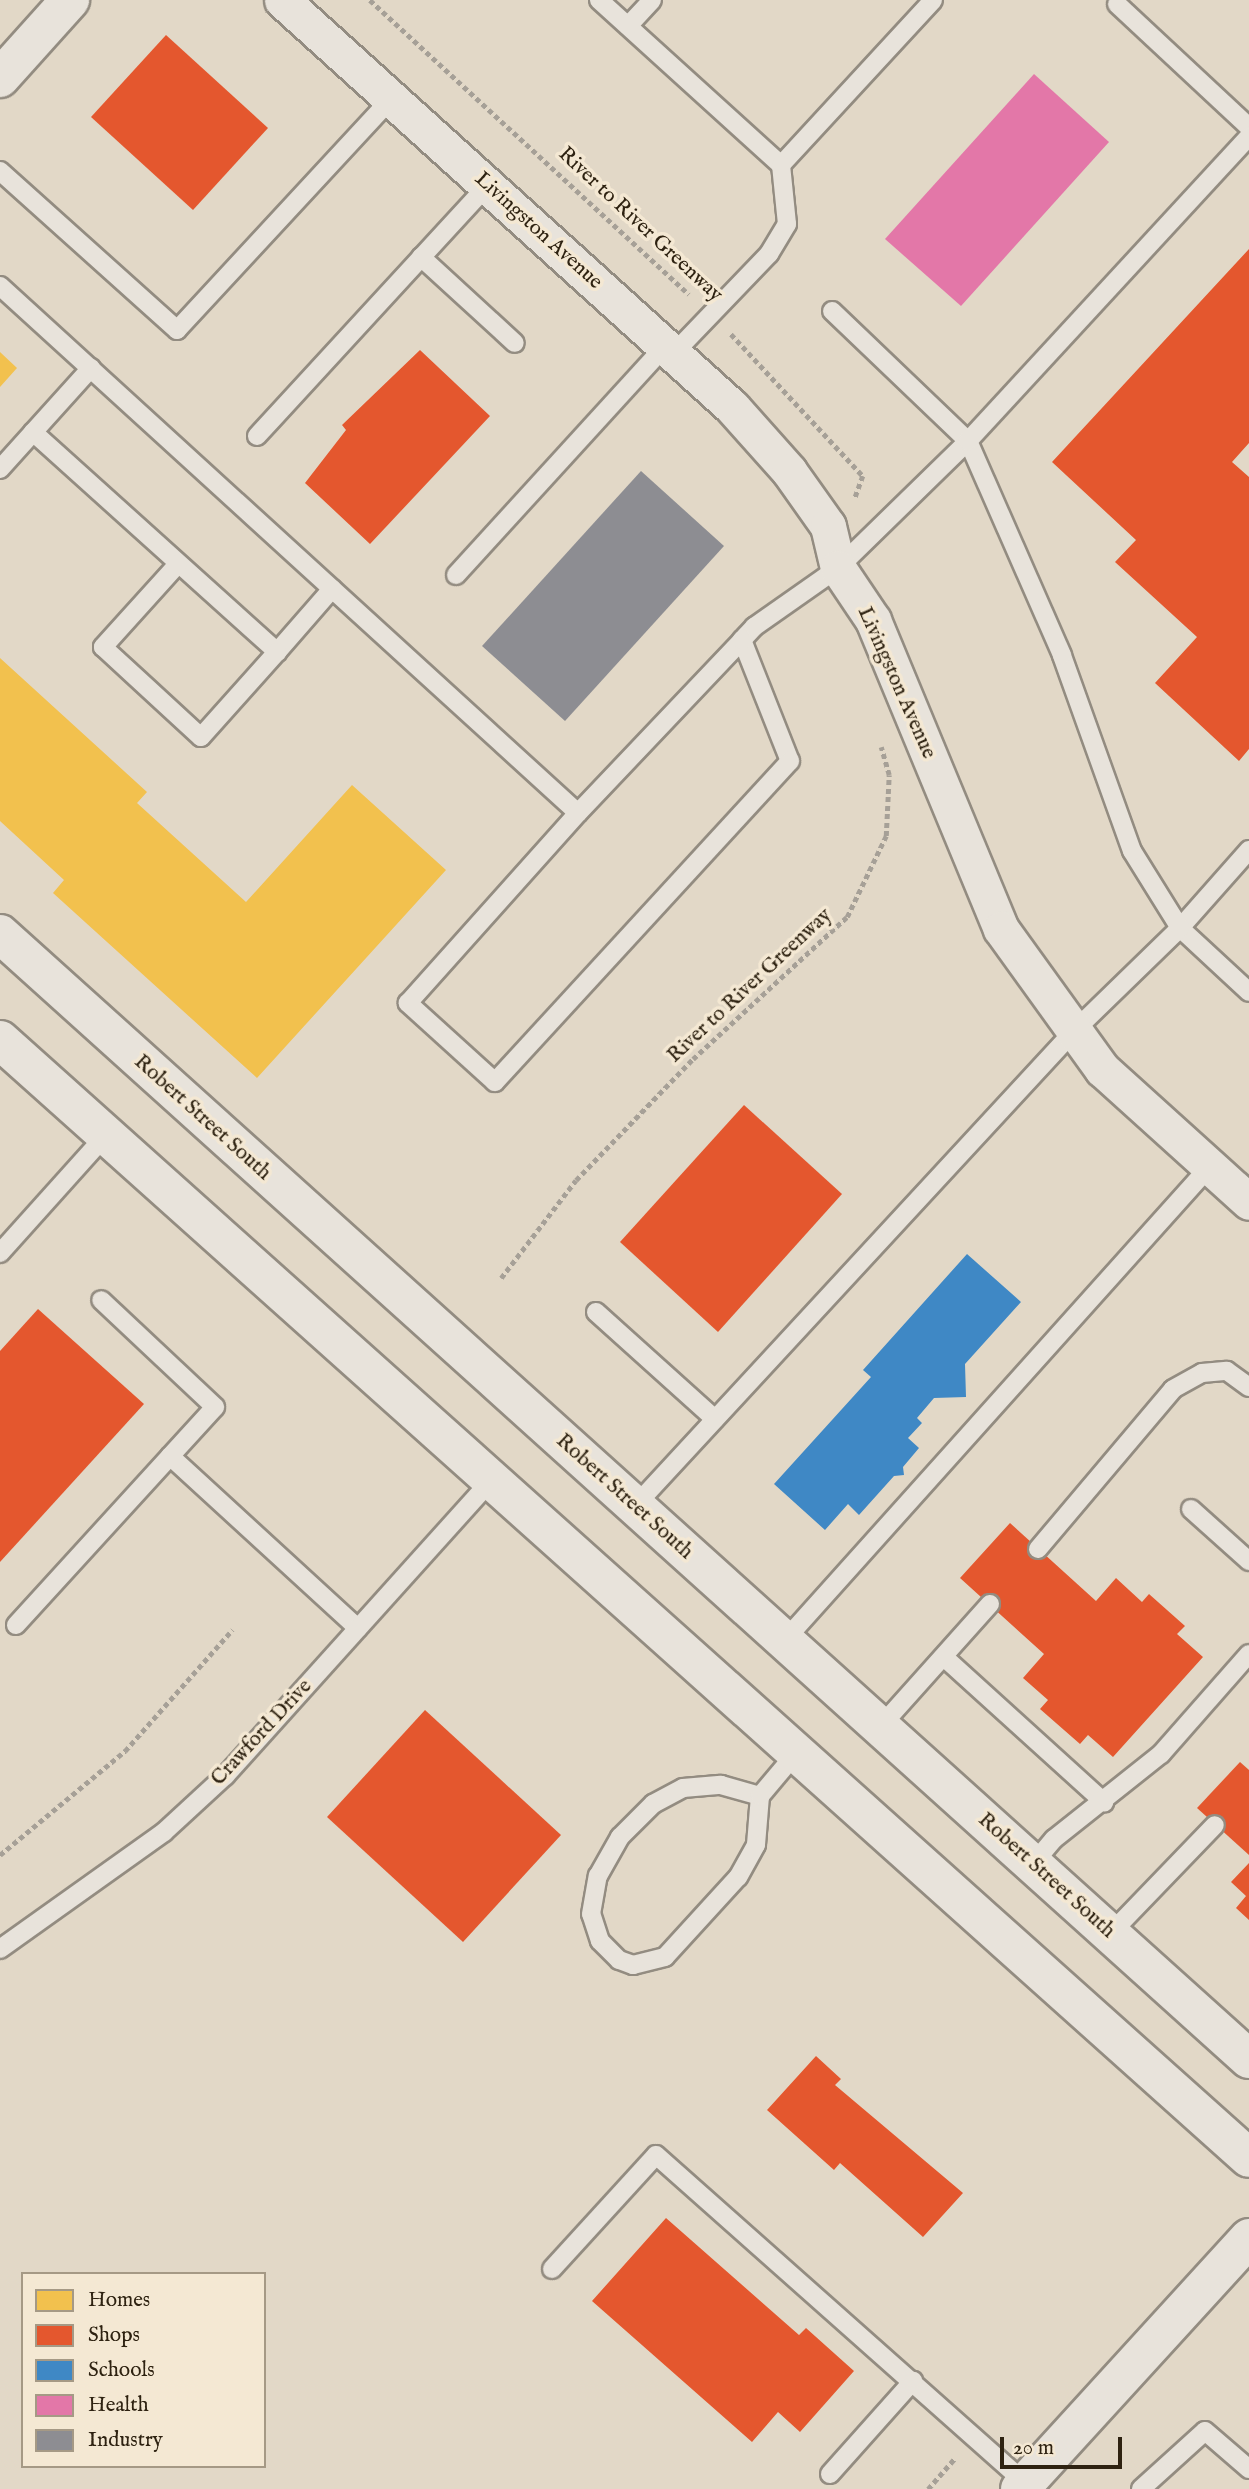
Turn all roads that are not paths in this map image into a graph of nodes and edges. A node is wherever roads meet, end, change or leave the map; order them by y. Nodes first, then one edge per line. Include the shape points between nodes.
1 (70, 0) edge
2 (282, 0) edge
3 (599, 0) edge
4 (652, 0) edge
5 (933, 0) edge
6 (1117, 4) dead end
7 (628, 26) junction
8 (0, 78) edge
9 (391, 99) junction
10 (1249, 127) edge
11 (1249, 137) edge
12 (781, 165) junction
13 (0, 171) edge
14 (488, 185) junction
15 (421, 257) junction
16 (0, 286) edge
17 (832, 311) dead end
18 (515, 343) dead end
19 (669, 350) junction
20 (91, 368) junction
21 (33, 432) junction
22 (257, 436) dead end
23 (968, 441) junction
24 (0, 469) edge
25 (178, 564) junction
26 (838, 568) junction
27 (456, 575) dead end
28 (332, 589) junction
29 (742, 640) junction
30 (277, 652) junction
31 (578, 813) junction
32 (1249, 849) edge
33 (1180, 928) junction
34 (0, 934) edge
35 (1249, 992) edge
36 (1072, 1032) junction
37 (0, 1040) edge
38 (104, 1137) junction
39 (1210, 1167) junction
40 (1249, 1202) edge
41 (0, 1253) edge
42 (101, 1300) dead end
43 (596, 1312) dead end
44 (1249, 1387) edge
45 (715, 1419) junction
46 (170, 1456) junction
47 (491, 1481) junction
48 (634, 1507) junction
49 (1191, 1509) dead end
50 (1038, 1549) dead end
51 (1249, 1561) edge
52 (990, 1604) dead end
53 (16, 1625) dead end
54 (358, 1628) junction
55 (783, 1641) junction
56 (1249, 1654) edge
57 (945, 1658) junction
58 (880, 1727) junction
59 (797, 1752) junction
60 (760, 1796) junction
61 (1104, 1802) junction
62 (1215, 1825) dead end
63 (1032, 1864) junction
64 (1110, 1934) junction
65 (0, 1949) edge
66 (1249, 2059) edge
67 (1249, 2158) edge
68 (1249, 2238) edge
69 (552, 2269) dead end
70 (913, 2381) junction
71 (1249, 2469) edge
72 (830, 2474) dead end
73 (1026, 2487) edge
74 (1141, 2489) edge

1 - 8 main road
2 - 9 street, Livingston Avenue
3 - 7 lane
4 - 7 lane
5 - 12 lane
6 - 10 lane
7 - 12 lane
9 - 13 lane via 177,330
9 - 14 street, Livingston Avenue
11 - 23 lane
12 - 19 lane via 787,224 769,254
14 - 15 lane
14 - 19 street, Livingston Avenue
15 - 18 lane
15 - 22 lane
16 - 20 lane
17 - 23 lane
19 - 26 street, Livingston Avenue via 789,471 828,526
19 - 27 lane
20 - 21 lane
20 - 28 lane
21 - 24 lane
21 - 25 lane
23 - 26 lane
23 - 33 lane via 1062,655 1132,851
25 - 30 lane
25 - 30 lane via 103,647 201,737
26 - 29 lane
26 - 36 street, Livingston Avenue via 873,620 1001,929
28 - 30 lane
28 - 31 lane
29 - 31 lane
29 - 31 lane via 790,761 495,1082 408,1003
32 - 33 lane
33 - 35 lane
33 - 36 lane
34 - 48 main road, Robert Street South
36 - 39 street, Livingston Avenue via 1102,1069
36 - 45 lane
37 - 38 main road
38 - 41 lane
38 - 47 main road
39 - 40 street, Livingston Avenue
39 - 55 lane
42 - 46 lane via 215,1407
43 - 45 lane
44 - 50 lane via 1227,1371 1202,1373 1173,1389
45 - 48 lane
46 - 53 lane
46 - 54 lane
47 - 54 lane, Crawford Drive
47 - 59 main road
48 - 55 main road, Robert Street South
49 - 51 lane
52 - 57 lane
54 - 65 lane, Crawford Drive via 225,1776 164,1832
55 - 58 main road, Robert Street South
56 - 61 lane via 1161,1754
57 - 58 lane
57 - 61 lane
58 - 63 main road, Robert Street South
59 - 60 lane
59 - 67 main road
60 - 60 lane via 721,1786 683,1788 653,1804 620,1837 598,1876 591,1914 600,1941 619,1960 633,1965 665,1957 738,1877 756,1845
61 - 63 lane
62 - 64 lane
63 - 64 main road, Robert Street South
64 - 66 main road, Robert Street South
68 - 73 main road
69 - 70 lane via 656,2155
70 - 72 lane
70 - 73 lane
71 - 74 lane via 1205,2431

